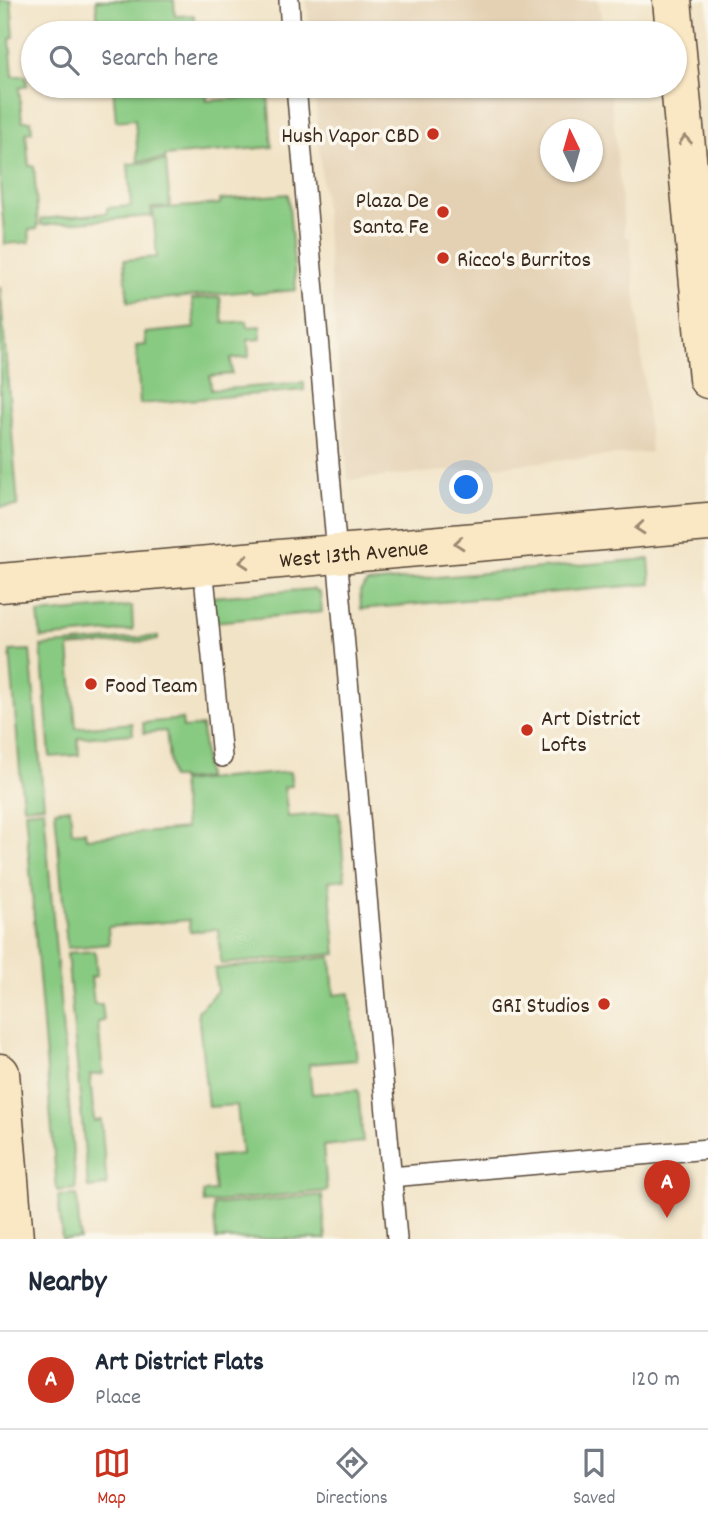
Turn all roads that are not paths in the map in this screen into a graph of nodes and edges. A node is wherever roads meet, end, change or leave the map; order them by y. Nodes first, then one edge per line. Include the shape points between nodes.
1 (289, 0) edge
2 (672, 0) edge
3 (290, 21) edge
4 (674, 21) edge
5 (297, 98) edge
6 (681, 98) edge
7 (708, 379) edge
8 (708, 522) edge
9 (337, 554) junction
10 (204, 566) junction
11 (0, 583) edge
12 (222, 757) dead end
13 (0, 1073) edge
14 (708, 1149) edge
15 (391, 1177) junction
16 (14, 1239) edge
17 (397, 1239) edge

1 - 3 lane
4 -> 2 main road
5 - 9 lane
7 -> 6 main road
8 -> 9 main road, West 13th Avenue
9 -> 10 main road, West 13th Avenue
9 - 15 lane
10 - 11 main road, West 13th Avenue
10 - 12 lane
13 - 16 main road
14 - 15 lane
15 - 17 lane

